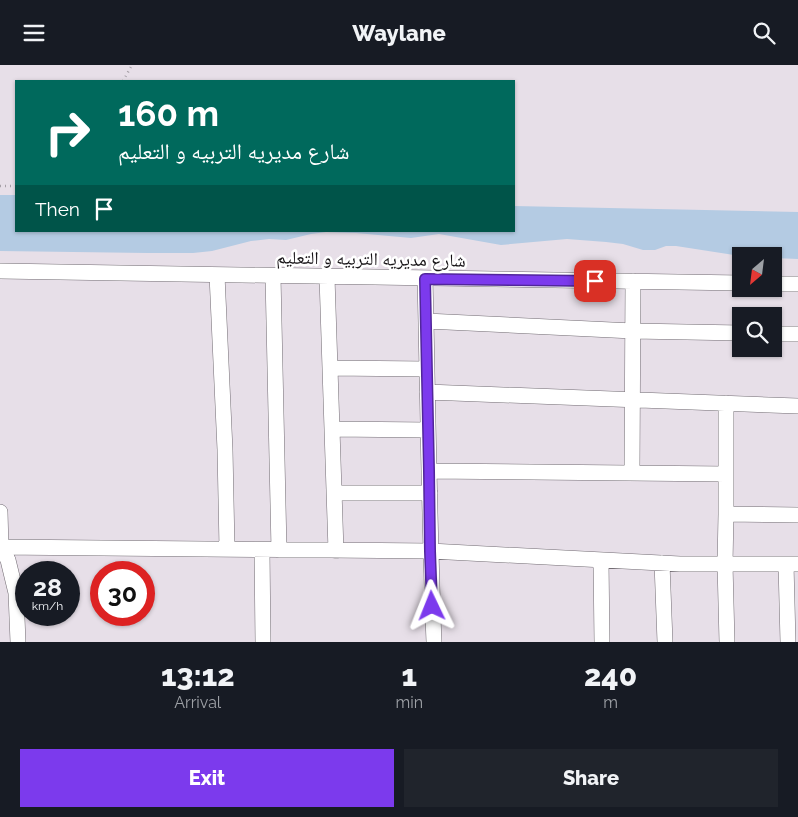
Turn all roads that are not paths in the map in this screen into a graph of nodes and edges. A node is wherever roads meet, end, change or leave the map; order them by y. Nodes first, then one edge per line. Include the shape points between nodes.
1 (0, 271) edge
2 (217, 275) junction
3 (273, 276) junction
4 (327, 277) junction
5 (425, 279) junction
6 (633, 281) junction
7 (732, 283) edge
8 (782, 284) edge
9 (798, 284) edge
10 (426, 321) junction
11 (633, 331) junction
12 (732, 333) edge
13 (782, 334) edge
14 (798, 334) edge
15 (330, 368) junction
16 (426, 369) junction
17 (427, 392) junction
18 (632, 399) junction
19 (726, 403) junction
20 (798, 406) edge
21 (332, 429) junction
22 (428, 430) junction
23 (429, 471) junction
24 (632, 473) junction
25 (725, 474) junction
26 (334, 493) junction
27 (430, 493) junction
28 (0, 512) edge
29 (726, 514) junction
30 (798, 515) edge
31 (1, 547) edge
32 (227, 548) junction
33 (262, 549) junction
34 (279, 550) junction
35 (336, 551) junction
36 (430, 551) junction
37 (601, 560) junction
38 (662, 563) junction
39 (725, 564) junction
40 (792, 564) edge
41 (18, 642) edge
42 (264, 642) edge
43 (434, 642) edge
44 (602, 642) edge
45 (665, 642) edge
46 (727, 642) edge
47 (788, 642) edge

1 - 2 street, شارع مديريه التربيه و التعليم
2 - 3 street, شارع مديريه التربيه و التعليم
2 - 32 street
3 - 4 street, شارع مديريه التربيه و التعليم
3 - 34 street
4 - 5 street, شارع مديريه التربيه و التعليم
4 - 15 street
5 - 6 street, شارع مديريه التربيه و التعليم
5 - 10 street
6 - 7 street, شارع مديريه التربيه و التعليم
6 - 11 street
8 - 9 street
10 - 11 street
10 - 16 street
11 - 12 street
11 - 18 street
13 - 14 street
15 - 16 street
15 - 21 street
16 - 17 street
17 - 18 street
17 - 22 street
18 - 19 street
18 - 24 street
19 - 20 street
19 - 25 street
21 - 22 street
21 - 26 street
22 - 23 street
23 - 24 street
23 - 27 street
24 - 25 street
25 - 29 street
26 - 27 street
26 - 35 street
27 - 36 street
28 - 31 street
29 - 30 street
29 - 39 street
31 - 32 street
31 - 41 street via 8,560 16,593
32 - 33 street
33 - 34 street
33 - 42 street
34 - 35 street
35 - 36 street
36 - 37 street
36 - 43 street
37 - 38 street
37 - 44 street
38 - 39 street
38 - 45 street
39 - 40 street
39 - 46 street
40 - 47 street

